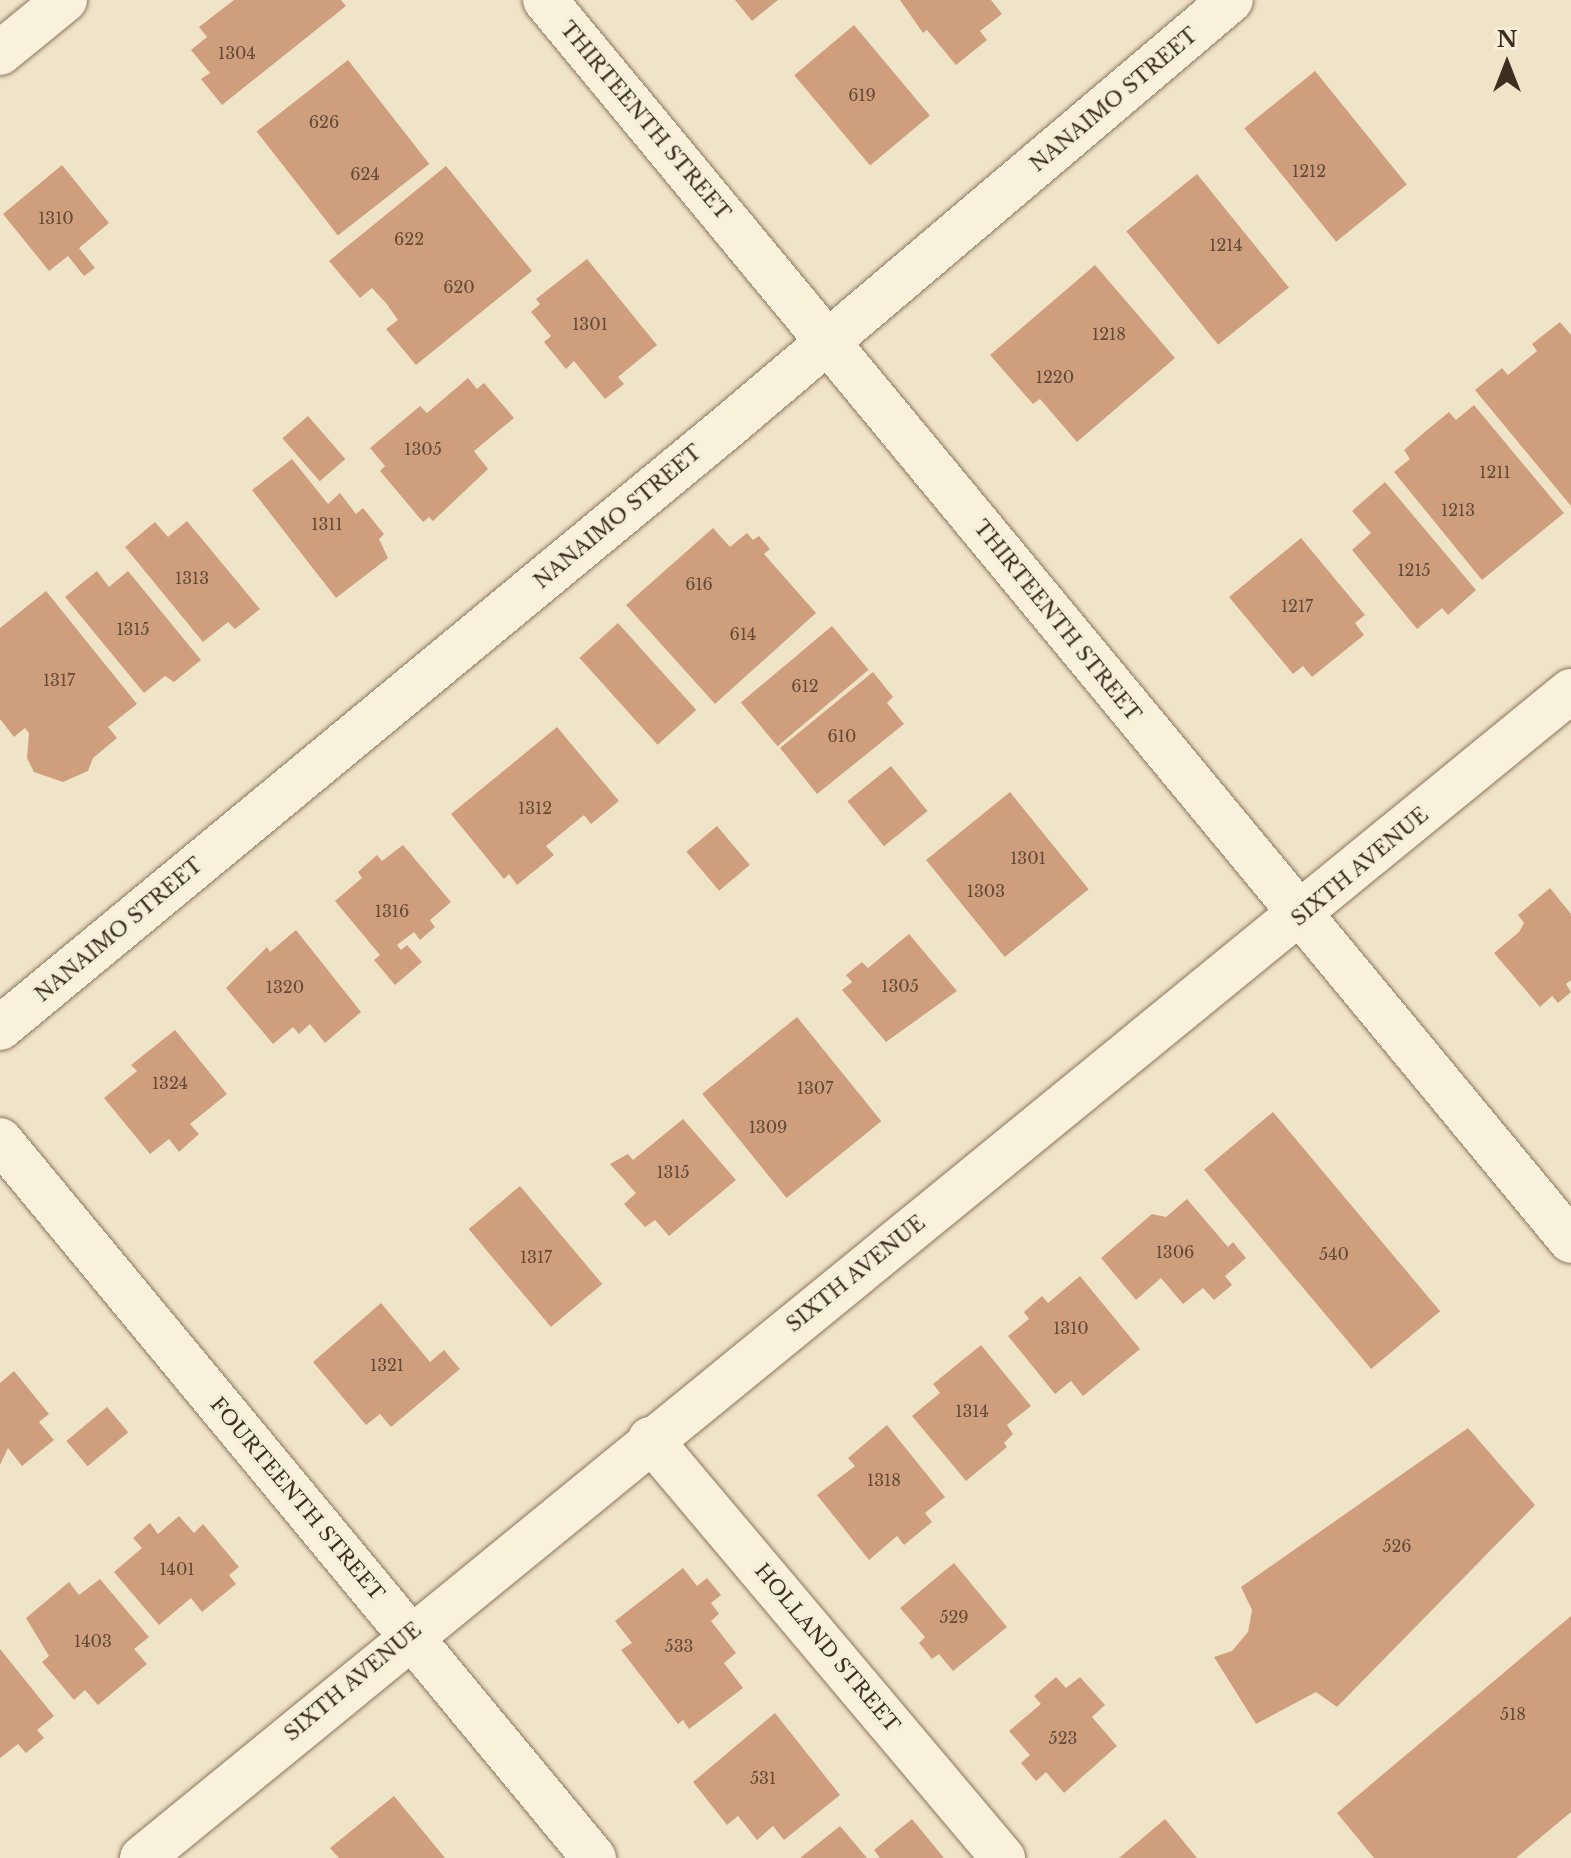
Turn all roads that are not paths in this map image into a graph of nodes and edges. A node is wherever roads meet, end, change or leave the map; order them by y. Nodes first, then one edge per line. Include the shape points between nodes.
1 (65, 0) edge
2 (545, 0) edge
3 (1231, 0) edge
4 (0, 53) edge
5 (828, 343) junction
6 (1571, 691) edge
7 (1301, 916) junction
8 (0, 1028) edge
9 (0, 1140) edge
10 (1571, 1241) edge
11 (650, 1439) junction
12 (410, 1635) junction
13 (142, 1858) edge
14 (594, 1858) edge
15 (1003, 1858) edge

1 - 4 street
2 - 5 street, THIRTEENTH STREET
3 - 5 street, NANAIMO STREET
5 - 7 street, THIRTEENTH STREET
5 - 8 street, NANAIMO STREET
6 - 7 street, SIXTH AVENUE
7 - 10 street, THIRTEENTH STREET
7 - 11 street, SIXTH AVENUE
9 - 12 street, FOURTEENTH STREET
11 - 12 street, SIXTH AVENUE
11 - 15 street, HOLLAND STREET
12 - 13 street, SIXTH AVENUE
12 - 14 street, FOURTEENTH STREET

